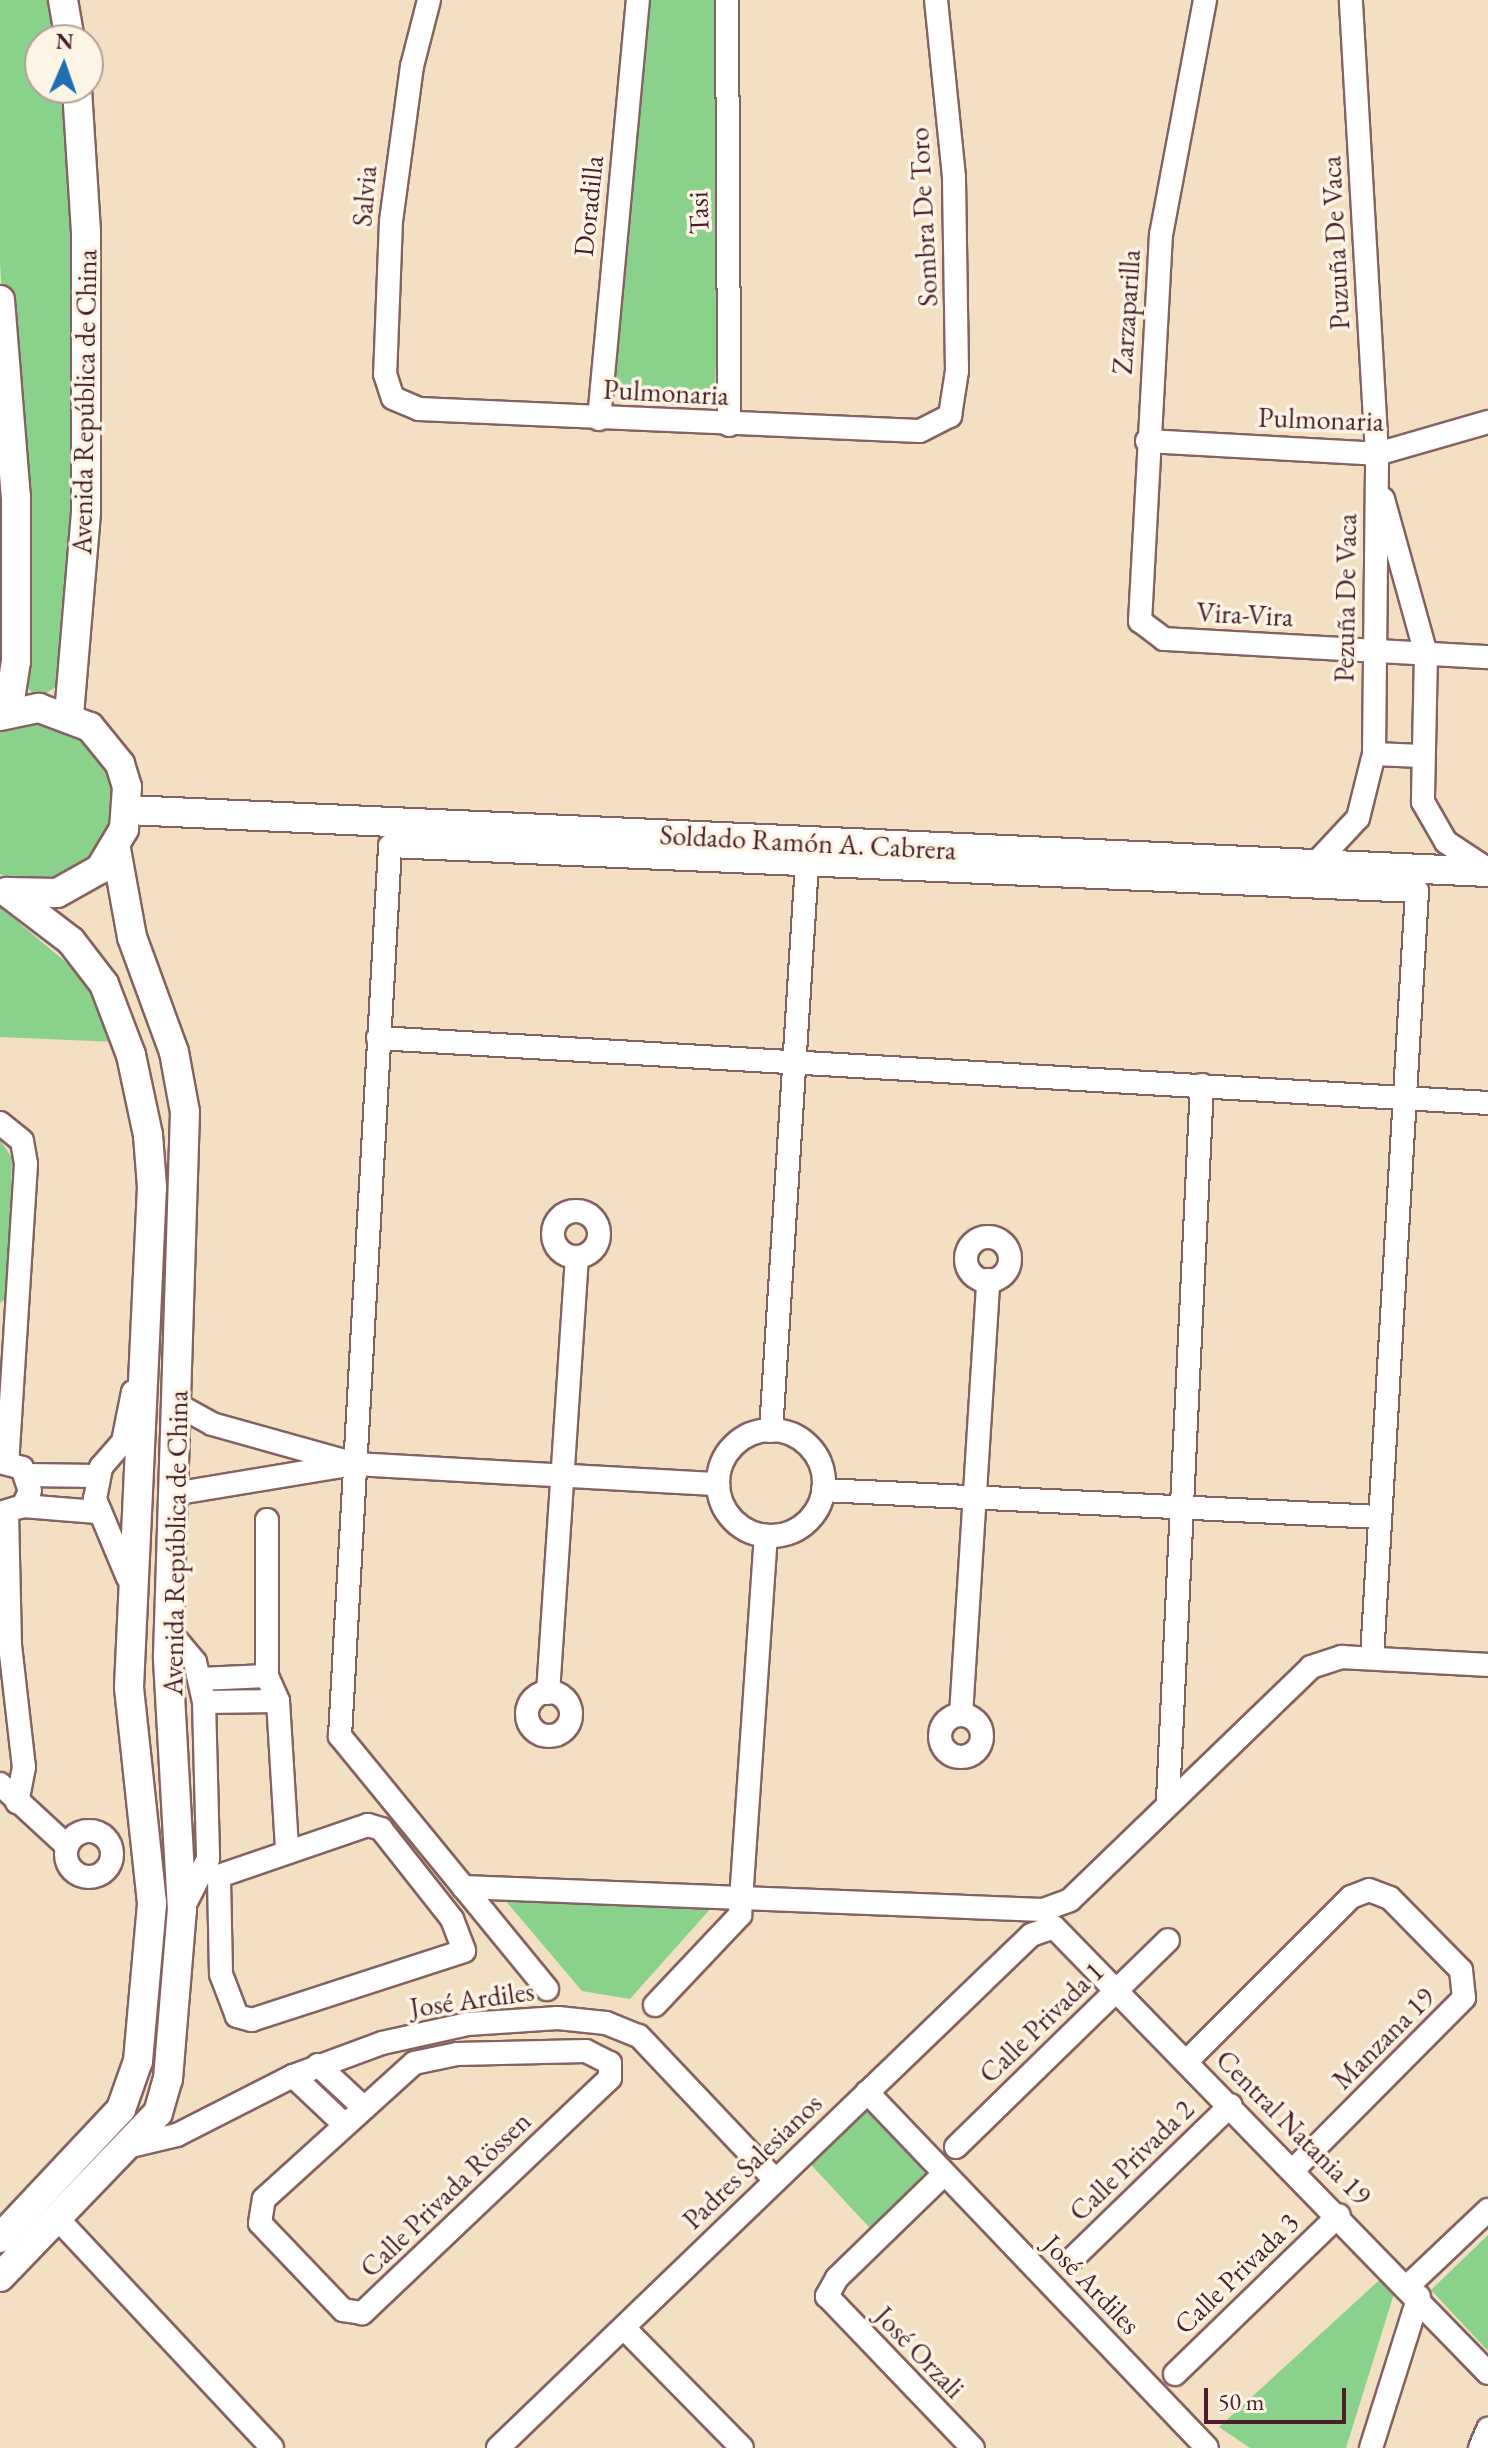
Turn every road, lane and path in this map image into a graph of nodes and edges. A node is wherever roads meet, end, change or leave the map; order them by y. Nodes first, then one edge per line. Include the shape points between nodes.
1 (63, 0) edge
2 (429, 0) edge
3 (638, 0) edge
4 (727, 0) edge
5 (936, 0) edge
6 (1205, 0) edge
7 (1351, 0) edge
8 (67, 24) edge
9 (78, 104) edge
10 (0, 300) edge
11 (393, 398) joint
12 (599, 419) junction
13 (1488, 422) edge
14 (729, 425) junction
15 (939, 428) joint
16 (1147, 441) junction
17 (1377, 454) junction
18 (1378, 482) junction
19 (1145, 630) joint
20 (1370, 651) junction
21 (1426, 654) junction
22 (1488, 657) edge
23 (4, 714) edge
24 (69, 715) junction
25 (1374, 754) junction
26 (1422, 756) junction
27 (128, 810) junction
28 (116, 849) junction
29 (807, 864) junction
30 (1314, 865) junction
31 (1488, 871) edge
32 (4, 890) edge
33 (378, 1038) junction
34 (794, 1058) junction
35 (1202, 1085) junction
36 (1405, 1097) junction
37 (1488, 1103) edge
38 (0, 1123) edge
39 (577, 1257) dead end
40 (988, 1280) dead end
41 (0, 1315) edge
42 (146, 1328) junction
43 (16, 1331) junction
44 (178, 1405) junction
45 (771, 1431) junction
46 (4, 1462) edge
47 (355, 1464) junction
48 (27, 1475) junction
49 (98, 1476) junction
50 (564, 1476) junction
51 (718, 1484) junction
52 (823, 1490) junction
53 (173, 1494) junction
54 (973, 1498) junction
55 (1179, 1507) junction
56 (10, 1511) edge
57 (97, 1512) junction
58 (1380, 1517) junction
59 (267, 1520) dead end
60 (766, 1536) junction
61 (132, 1594) junction
62 (169, 1631) junction
63 (1372, 1658) junction
64 (1488, 1665) edge
65 (267, 1676) junction
66 (200, 1679) junction
67 (6, 1686) edge
68 (548, 1693) dead end
69 (278, 1701) junction
70 (204, 1702) junction
71 (961, 1715) dead end
72 (0, 1784) edge
73 (1168, 1800) junction
74 (17, 1802) junction
75 (67, 1846) dead end
76 (287, 1850) junction
77 (463, 1887) junction
78 (743, 1898) junction
79 (182, 1910) junction
80 (1054, 1927) joint
81 (1168, 1940) dead end
82 (547, 1989) dead end
83 (1119, 1989) junction
84 (655, 2005) dead end
85 (1186, 2062) junction
86 (318, 2065) junction
87 (293, 2076) junction
88 (867, 2092) junction
89 (1231, 2105) junction
90 (363, 2107) junction
91 (345, 2125) junction
92 (135, 2145) junction
93 (956, 2147) dead end
94 (1294, 2169) junction
95 (944, 2174) junction
96 (774, 2179) junction
97 (1488, 2210) edge
98 (1339, 2215) junction
99 (58, 2219) junction
100 (0, 2238) edge
101 (1072, 2259) dead end
102 (0, 2277) edge
103 (1414, 2290) junction
104 (624, 2328) junction
105 (1488, 2373) edge
106 (1175, 2374) dead end
107 (1488, 2429) edge
108 (272, 2448) edge
109 (498, 2448) edge
110 (742, 2448) edge
111 (973, 2448) edge
112 (1207, 2448) edge
113 (1371, 2448) edge
114 (1480, 2448) edge

1 - 8 main road
2 - 11 street, Salvia via 412,66 391,221 385,374
3 - 12 street, Doradilla
4 - 14 street, Tasi
5 - 15 street, Sombra De Toro via 954,177 958,328 955,400
6 - 16 street, Zarzaparilla via 1164,207
7 - 17 street, Puzuña De Vaca
9 - 24 main road, Avenida República de China via 86,232 86,512
10 - 23 main road via 16,497 16,661
11 - 12 street, Pulmonaria via 419,409
12 - 14 street, Pulmonaria
13 - 17 street, Pulmonaria
14 - 15 street, Pulmonaria
16 - 17 street, Pulmonaria
16 - 19 street, Zarzaparilla via 1138,609
17 - 18 street, Puzuña De Vaca
18 - 20 street, Pezuña De Vaca
18 - 21 street, Pezuña De Vaca
19 - 20 street, Vira-Vira via 1164,639
20 - 21 street, Vira-Vira
20 - 25 street, Pezuña De Vaca
21 - 22 street, Vira-Vira
21 - 26 street, Pezuña De Vaca
23 - 24 main road
24 - 27 main road via 107,743 127,787
25 - 26 street
25 - 30 street via 1358,818
26 - 31 street via 1430,819 1461,856
27 - 28 main road
27 - 30 main road, Soldado Ramón A. Cabrera
28 - 32 main road via 80,884 32,896
28 - 44 main road, Avenida República de China via 132,937 174,1052 185,1112
29 - 33 street via 390,846
29 - 34 street
29 - 36 street via 1417,891
30 - 31 main road, Soldado Ramón A. Cabrera
32 - 42 main road, Avenida República de China via 88,959 121,1022 151,1169
33 - 34 street
33 - 47 street
34 - 35 street
34 - 45 street
35 - 36 street
35 - 55 street
36 - 37 street
36 - 58 street
38 - 43 street via 25,1149
39 - 50 street
40 - 54 street
41 - 43 street
42 - 49 street via 123,1442
42 - 61 main road, Avenida República de China
43 - 46 street
44 - 47 street via 212,1424
44 - 53 main road, Avenida República de China
45 - 51 street via 740,1441
45 - 52 street via 813,1451
46 - 48 street
47 - 50 street
47 - 53 street
47 - 77 street via 340,1736
48 - 49 street
48 - 56 street
49 - 57 street
50 - 51 street
50 - 68 street
51 - 60 street via 728,1514
52 - 54 street
52 - 60 street via 803,1526
53 - 62 main road, Avenida República de China
54 - 55 street
54 - 71 street
55 - 58 street
55 - 73 street
56 - 57 street
56 - 67 street
57 - 61 street via 119,1543
58 - 63 street
59 - 65 street
60 - 78 street
61 - 100 main road, Avenida República de China via 130,1727 152,1903 138,2061 109,2128
62 - 66 street
62 - 79 main road, Avenida República de China
63 - 64 street
63 - 73 street via 1311,1667
65 - 66 street
65 - 69 street
66 - 70 street
67 - 74 street via 24,1767
69 - 70 street
69 - 76 street
70 - 79 street via 208,1859
72 - 74 street
73 - 78 street via 1070,1900 1043,1910
74 - 75 street
76 - 76 street via 376,1826 452,1919 464,1951 252,2020 237,2016 221,1974 216,1885 229,1869
77 - 78 street
77 - 82 street
78 - 84 street via 733,1924
79 - 92 main road, Avenida República de China via 168,2079 158,2113
80 - 83 street, Central Natania 19
80 - 88 street, Padres Salesianos via 1031,1935
81 - 83 street, Calle Privada 1
83 - 85 street, Central Natania 19
83 - 93 street, Calle Privada 1
85 - 89 street, Central Natania 19
85 - 94 street, Manzana 19 via 1351,1897 1369,1890 1390,1898 1461,1970 1464,1998
86 - 87 street, José Ardiles
86 - 90 street
86 - 96 street, José Ardiles via 468,2024 606,2023 654,2049
87 - 91 street
87 - 92 street, José Ardiles via 177,2135
88 - 95 street, José Ardiles
88 - 96 street, Padres Salesianos
89 - 94 street, Central Natania 19
89 - 101 street, Calle Privada 2
90 - 91 street, Calle Privada Rössen
90 - 91 street, Calle Privada Rössen via 414,2063 457,2054 586,2051 612,2069 371,2308 352,2314 257,2216 264,2199
92 - 99 main road, Avenida República de China
94 - 98 street, Central Natania 19
95 - 111 street, José Orzali via 827,2296
95 - 112 street, José Ardiles
96 - 104 street, Padres Salesianos
97 - 103 street
98 - 103 street, Central Natania 19
98 - 106 street, Calle Privada 3
99 - 102 main road, Avenida República de China
99 - 108 street
103 - 105 street, Central Natania 19
103 - 113 street
104 - 109 street, Padres Salesianos
104 - 110 street
107 - 114 street

